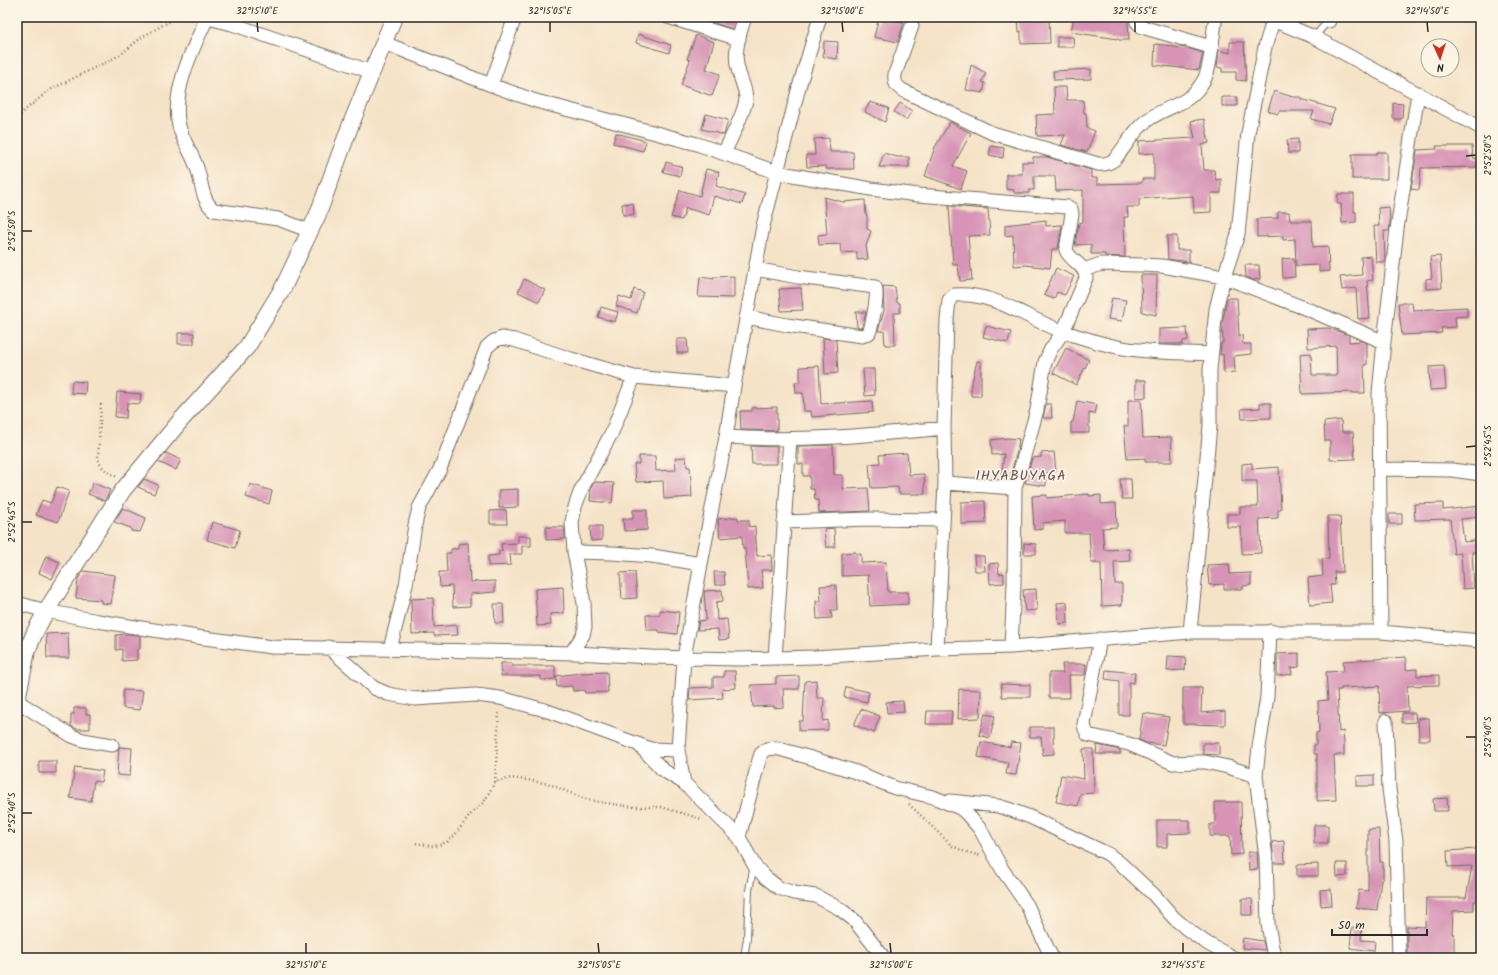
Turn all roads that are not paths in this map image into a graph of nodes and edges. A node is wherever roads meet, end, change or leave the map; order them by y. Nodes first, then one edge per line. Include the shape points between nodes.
1 (206, 17) edge
2 (515, 17) edge
3 (668, 17) edge
4 (745, 17) edge
5 (820, 17) edge
6 (1136, 17) edge
7 (1216, 17) edge
8 (392, 18) edge
9 (1330, 18) edge
10 (1269, 19) edge
11 (233, 21) edge
12 (912, 26) dead end
13 (1314, 37) junction
14 (739, 39) junction
15 (384, 43) junction
16 (1211, 47) junction
17 (372, 72) junction
18 (491, 85) junction
19 (1418, 93) junction
20 (1481, 128) edge
21 (724, 153) junction
22 (776, 172) junction
23 (310, 231) junction
24 (755, 269) junction
25 (1084, 270) junction
26 (1224, 278) junction
27 (746, 317) junction
28 (1064, 332) junction
29 (1384, 342) junction
30 (1211, 354) junction
31 (634, 377) junction
32 (734, 386) junction
33 (944, 428) junction
34 (726, 437) junction
35 (790, 439) junction
36 (1380, 470) junction
37 (1481, 474) edge
38 (945, 483) junction
39 (1015, 488) junction
40 (943, 520) junction
41 (784, 522) junction
42 (574, 552) junction
43 (700, 564) junction
44 (17, 603) edge
45 (46, 611) junction
46 (1270, 631) junction
47 (1190, 632) junction
48 (1381, 632) junction
49 (1100, 639) junction
50 (1481, 640) edge
51 (328, 647) junction
52 (1011, 647) junction
53 (390, 649) junction
54 (937, 650) junction
55 (571, 653) junction
56 (684, 658) junction
57 (775, 658) junction
58 (17, 700) edge
59 (1386, 721) dead end
60 (112, 745) dead end
61 (640, 746) junction
62 (678, 750) junction
63 (1256, 776) junction
64 (684, 783) junction
65 (944, 801) junction
66 (739, 837) junction
67 (754, 865) junction
68 (744, 958) edge
69 (884, 958) edge
70 (1052, 958) edge
71 (1234, 958) edge
72 (1275, 958) edge
73 (1399, 958) edge

1 - 11 street
1 - 23 street via 184,72 178,112 182,134 198,169 207,203 214,210 278,219
2 - 18 street
3 - 14 street
4 - 14 street
5 - 22 street
6 - 16 street via 1142,27
7 - 16 street
8 - 15 street
9 - 13 lane
10 - 13 street
10 - 26 street via 1248,133 1238,234
11 - 17 street
12 - 16 street via 895,74 894,81 902,90 992,133 1098,164 1110,163 1116,159 1143,124 1151,118 1188,100 1204,80
13 - 19 street
14 - 21 street via 736,62 745,88 745,106
15 - 17 street
15 - 18 street
17 - 23 street
18 - 21 street via 536,101
19 - 20 street
19 - 29 street via 1397,229
21 - 22 street
22 - 24 street
22 - 25 street via 918,195 1068,207 1072,214 1066,250
23 - 45 street via 283,288 247,347 128,484
24 - 27 street
24 - 27 street via 875,287 877,294 871,328 869,333 862,336
25 - 26 street via 1101,264 1162,266
25 - 28 street via 1086,278
26 - 29 street via 1312,310
26 - 30 street via 1216,309
27 - 32 street
28 - 30 street via 1106,345 1137,350
28 - 33 street via 1003,304 981,297 954,295 949,300 947,320
28 - 39 street via 1045,362 1037,410
29 - 36 street via 1379,393
30 - 47 street via 1210,426
31 - 32 street
31 - 42 street via 614,426 575,507 572,522
31 - 53 street via 514,340 502,338 488,347 440,469 419,508 406,585
32 - 34 street
33 - 35 street
33 - 38 street
34 - 35 street
34 - 43 street
35 - 41 street
36 - 37 street via 1452,470
36 - 48 street
38 - 39 street
38 - 40 street
39 - 52 street
40 - 41 street
40 - 54 street
41 - 57 street
42 - 43 street via 652,556
42 - 55 street via 584,603 585,627 583,635
43 - 56 street
44 - 45 street
45 - 51 street via 272,647
45 - 58 street via 27,651
46 - 47 street
46 - 48 street
46 - 63 street via 1267,697
47 - 49 street
48 - 50 street
49 - 52 street
49 - 63 street via 1084,724 1088,735 1129,744 1173,763 1205,762 1235,768
51 - 53 street
51 - 61 street via 374,688 388,694 415,699 476,695 500,698 545,710
52 - 54 street
53 - 55 street
54 - 57 street
55 - 56 street
56 - 57 street
56 - 62 street
58 - 60 street via 72,736
59 - 73 street via 1389,789 1396,841
61 - 62 street
61 - 64 street via 663,770
62 - 64 street
63 - 72 street via 1266,858 1268,924
64 - 66 street
65 - 66 street via 895,788 811,758 776,748 767,749 759,760
65 - 70 street via 960,808 980,829 1002,869 1027,905
65 - 71 street via 985,804 1011,810 1108,854 1187,929
66 - 67 street
67 - 68 lane via 749,890
67 - 69 street via 765,878 779,888 816,896 840,909 854,920

